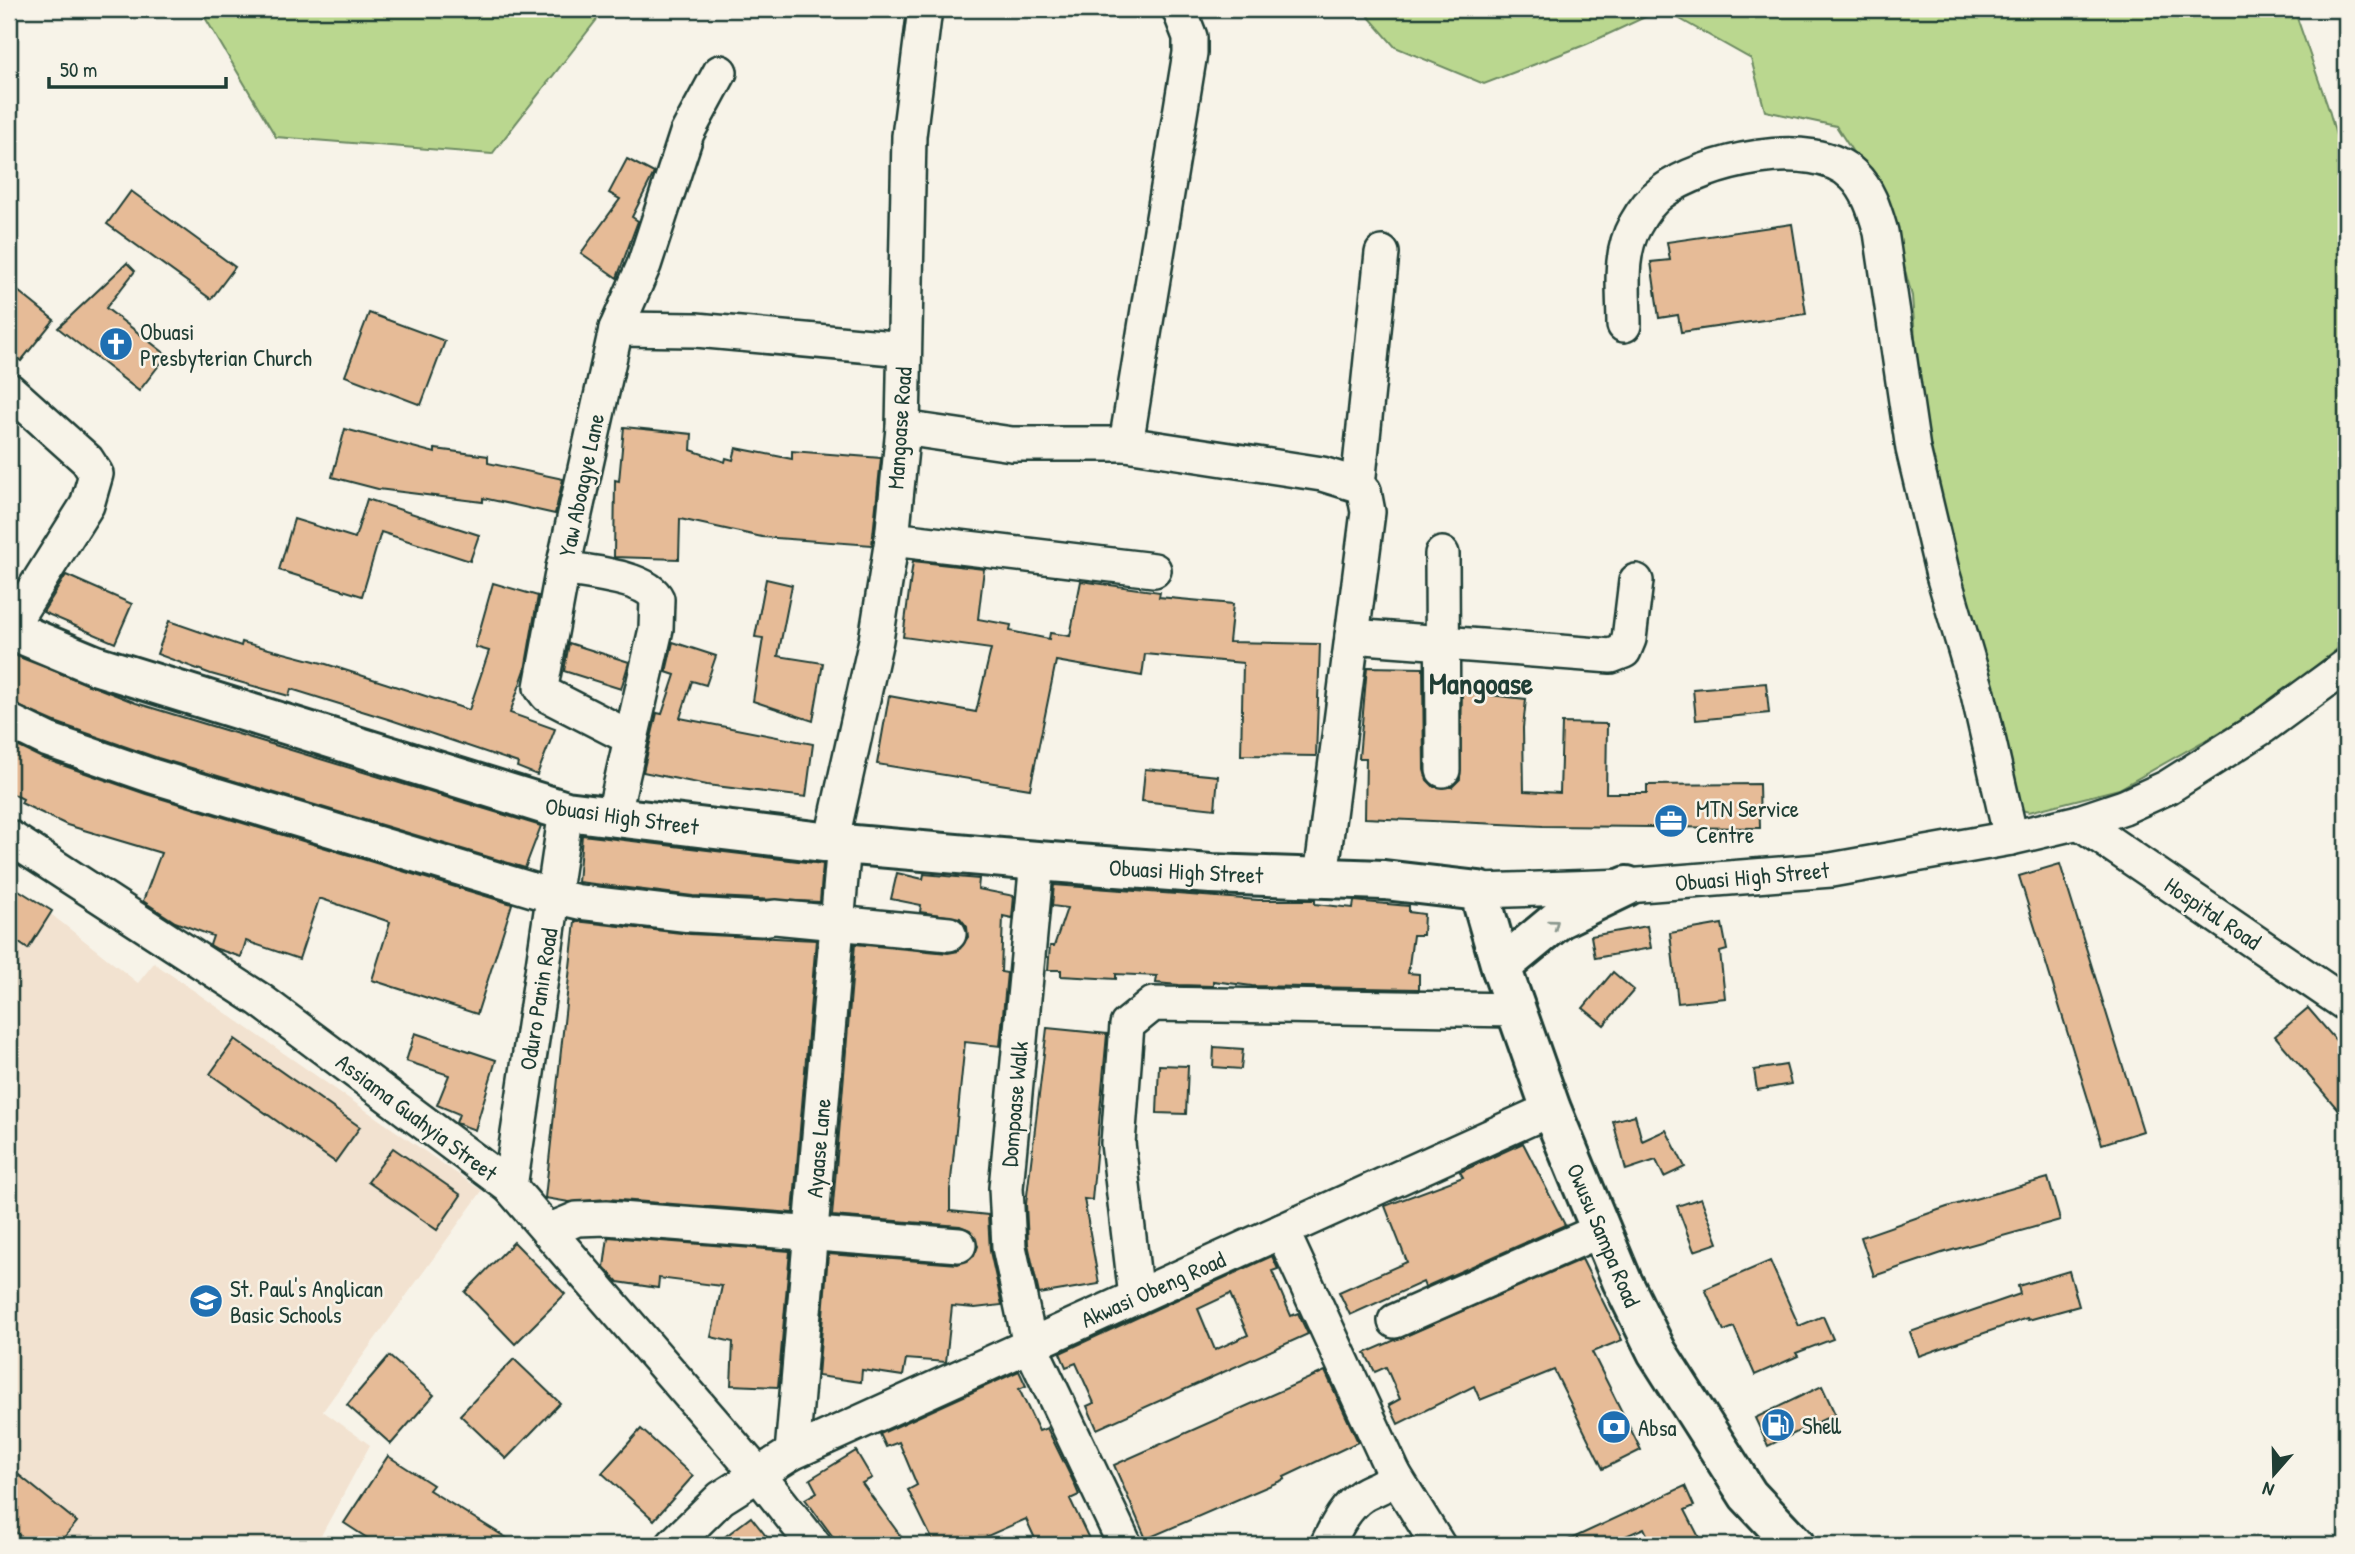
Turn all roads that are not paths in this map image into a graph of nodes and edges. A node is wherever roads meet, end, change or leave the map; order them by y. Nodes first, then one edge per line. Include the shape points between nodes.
1 (925, 9) edge
2 (1179, 9) edge
3 (720, 72) dead end
4 (1382, 253) dead end
5 (1625, 325) dead end
6 (616, 329) junction
7 (904, 349) junction
8 (9, 390) edge
9 (903, 428) junction
10 (1126, 444) junction
11 (1358, 485) junction
12 (892, 539) junction
13 (1442, 554) dead end
14 (563, 568) junction
15 (1154, 570) dead end
16 (1636, 581) dead end
17 (9, 629) edge
18 (1352, 636) junction
19 (1443, 643) junction
20 (2346, 666) edge
21 (9, 721) edge
22 (631, 738) junction
23 (1443, 770) dead end
24 (566, 811) junction
25 (613, 818) junction
26 (2079, 822) junction
27 (9, 837) edge
28 (2011, 838) junction
29 (838, 843) junction
30 (1037, 861) junction
31 (1321, 877) junction
32 (1627, 886) junction
33 (1479, 891) junction
34 (554, 896) junction
35 (837, 924) junction
36 (949, 934) dead end
37 (1501, 967) junction
38 (2346, 1004) edge
39 (1516, 1010) junction
40 (1551, 1109) junction
41 (510, 1186) junction
42 (548, 1231) junction
43 (1282, 1231) junction
44 (1599, 1231) junction
45 (810, 1236) junction
46 (959, 1245) dead end
47 (1136, 1297) junction
48 (1395, 1321) dead end
49 (1030, 1345) junction
50 (792, 1453) junction
51 (757, 1473) junction
52 (1394, 1474) junction
53 (1788, 1541) edge
54 (673, 1545) edge
55 (814, 1545) edge
56 (1125, 1545) edge
57 (1327, 1545) edge
58 (1438, 1545) edge

1 - 7 street, Mangoase Road via 909,135
2 - 10 street via 1190,37 1190,53
3 - 6 street, Yaw Aboagye Lane via 687,133 644,265
4 - 11 street
5 - 28 street via 1626,249 1634,226 1661,192 1693,175 1752,157 1797,155 1835,163 1853,174 1874,209 1881,232 1913,449
6 - 7 street via 696,330
6 - 14 street, Yaw Aboagye Lane
7 - 9 street, Mangoase Road
8 - 17 street via 87,460 96,474 87,505
9 - 10 street via 1012,444
9 - 12 street, Mangoase Road
10 - 11 street via 1322,474
11 - 18 street via 1364,491 1368,512
12 - 15 street
12 - 29 street, Mangoase Road
13 - 19 street
14 - 22 street via 541,687 547,695
14 - 22 street, Yaw Aboagye Lane via 644,586 657,599 656,629
16 - 19 street via 1629,639 1624,651 1611,656
17 - 24 main road, Obuasi High Street via 95,665
18 - 19 street
18 - 31 street
19 - 23 street
20 - 26 street, Obuasi High Street via 2264,726 2168,787
21 - 34 street via 48,740 152,776
22 - 25 street, Yaw Aboagye Lane
24 - 25 main road, Obuasi High Street
24 - 34 street, Oduro Panin Road
25 - 29 main road, Obuasi High Street
26 - 28 street, Obuasi High Street
26 - 38 street, Hospital Road
27 - 41 street, Assiama Guahyia Street via 260,1000
28 - 32 street, Obuasi High Street via 1831,870
29 - 30 main road, Obuasi High Street
29 - 35 street, Ayaase Lane
30 - 31 main road, Obuasi High Street
30 - 49 street, Dompoase Walk via 1006,1188 1009,1247
31 - 33 main road, Obuasi High Street
32 - 33 street, Obuasi High Street
37 -> 32 main road via 1559,919
33 - 37 main road, Owusu Sampa Road
34 - 35 street via 691,915
34 - 41 street, Oduro Panin Road
35 - 36 street
35 - 45 street, Ayaase Lane
37 - 39 main road, Owusu Sampa Road
39 - 40 main road, Owusu Sampa Road
39 - 47 street via 1153,1004 1137,1014 1127,1026 1118,1143
40 - 43 street, Akwasi Obeng Road
40 - 44 main road, Owusu Sampa Road
41 - 42 street, Assiama Guahyia Street
42 - 45 street via 577,1219 606,1218
42 - 51 street, Assiama Guahyia Street
43 - 47 street, Akwasi Obeng Road
43 - 52 street
44 - 48 street
44 - 53 main road, Owusu Sampa Road via 1657,1352 1748,1495
45 - 46 street
45 - 50 street, Ayaase Lane
47 - 49 street, Akwasi Obeng Road
49 - 50 street, Akwasi Obeng Road
49 - 56 street, Dompoase Walk
50 - 51 street, Akwasi Obeng Road
51 - 54 street, Akwasi Obeng Road via 721,1498
51 - 55 street, Assiama Guahyia Street
52 - 57 street via 1388,1484 1361,1496 1343,1514
52 - 58 street

